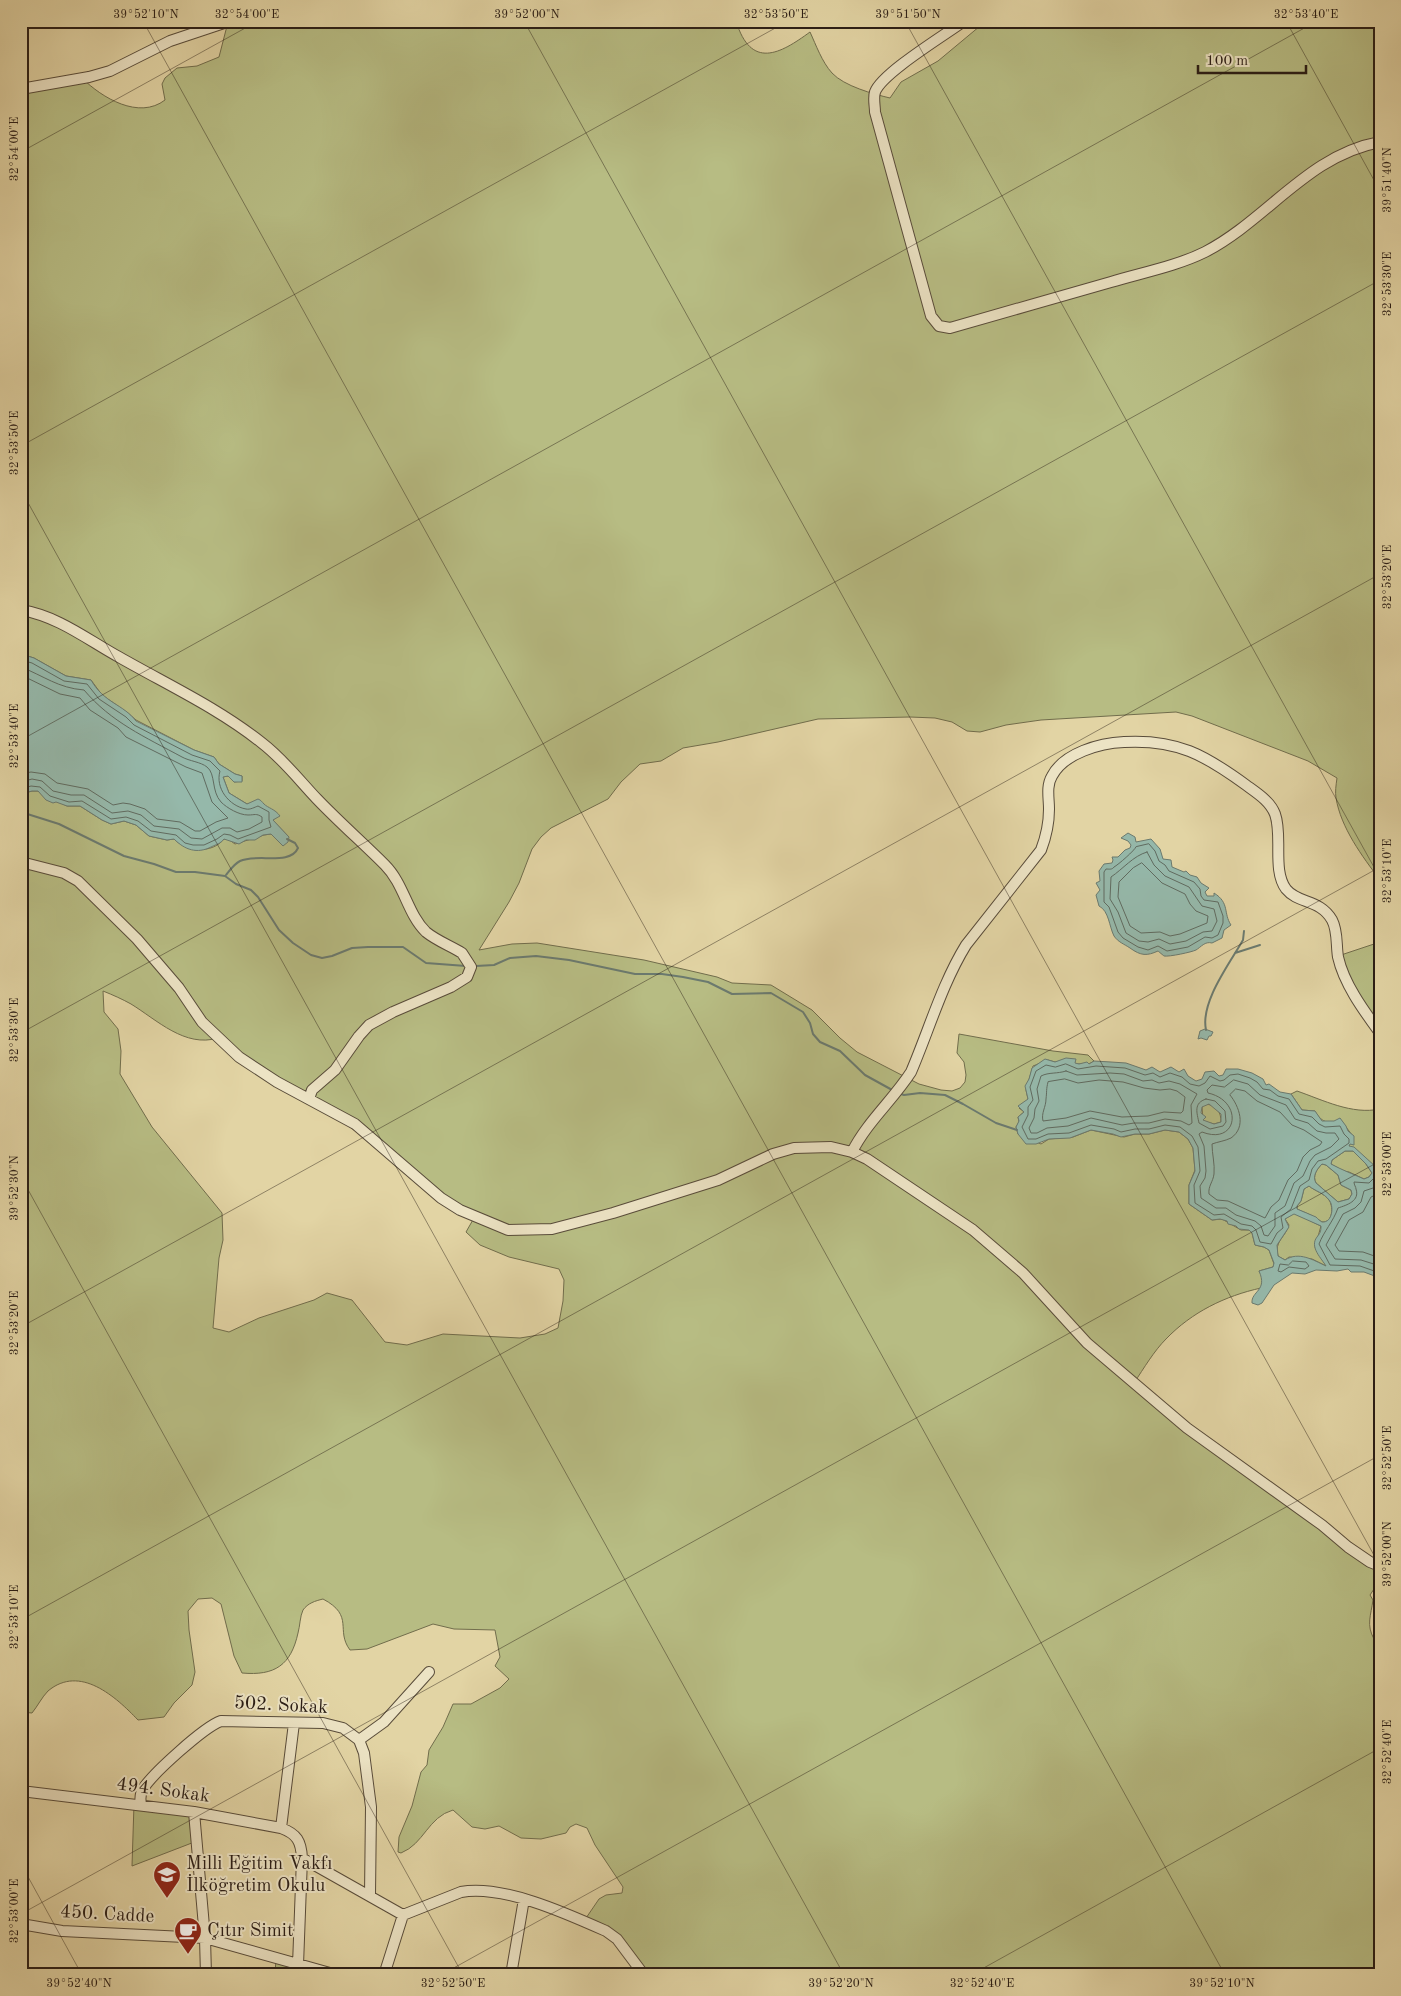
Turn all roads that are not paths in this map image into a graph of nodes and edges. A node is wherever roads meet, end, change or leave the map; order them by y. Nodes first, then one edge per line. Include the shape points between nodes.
1 (230, 21) edge
2 (964, 21) edge
3 (21, 89) edge
4 (1380, 142) edge
5 (21, 610) edge
6 (21, 862) edge
7 (1380, 1033) edge
8 (309, 1098) junction
9 (852, 1152) junction
10 (1380, 1566) edge
11 (430, 1672) dead end
12 (294, 1722) junction
13 (359, 1740) junction
14 (21, 1791) edge
15 (141, 1804) junction
16 (194, 1812) junction
17 (281, 1828) junction
18 (302, 1858) junction
19 (370, 1895) junction
20 (524, 1900) junction
21 (402, 1915) junction
22 (21, 1924) edge
23 (205, 1938) junction
24 (298, 1965) junction
25 (206, 1975) edge
26 (337, 1975) edge
27 (384, 1975) edge
28 (511, 1975) edge
29 (644, 1975) edge

1 - 3 street via 170,40 110,71
2 - 4 street via 880,83 874,94 875,112 931,316 939,326 950,328 1204,252 1240,230 1331,158
5 - 8 street via 60,623 203,702 262,743 386,866 426,932 462,953 471,967 467,978 451,988 369,1025 335,1070 312,1090
6 - 8 street via 56,870 78,881 137,939 218,1038 259,1071
7 - 9 street via 1344,973 1333,922 1325,910 1286,889 1279,865 1275,815 1264,798 1220,766 1192,751 1170,744 1113,742 1069,758 1050,778 1047,836 1041,850 981,924 956,961 911,1072 860,1136
8 - 9 street via 355,1124 441,1198 460,1210 508,1230 552,1229 614,1213 718,1180 794,1148 831,1147
9 - 10 street via 973,1230 1023,1273 1088,1343 1180,1422 1348,1547
11 - 13 street via 384,1722
12 - 13 street, 502. Sokak via 334,1725
12 - 15 street, 502. Sokak via 221,1721 211,1724 147,1783 140,1796
12 - 17 street
13 - 19 street via 364,1753 371,1807
14 - 15 street, 494. Sokak
15 - 16 street, 494. Sokak
16 - 17 street, 494. Sokak
16 - 23 street
17 - 18 street, 494. Sokak via 297,1836
18 - 19 street
18 - 24 street
19 - 21 street
20 - 21 street via 501,1892 471,1890
20 - 28 street
20 - 29 street via 606,1931 617,1939
21 - 27 street
22 - 23 street, 450. Cadde via 62,1931
23 - 24 street, 450. Cadde
23 - 25 street
24 - 26 street, 450. Cadde

